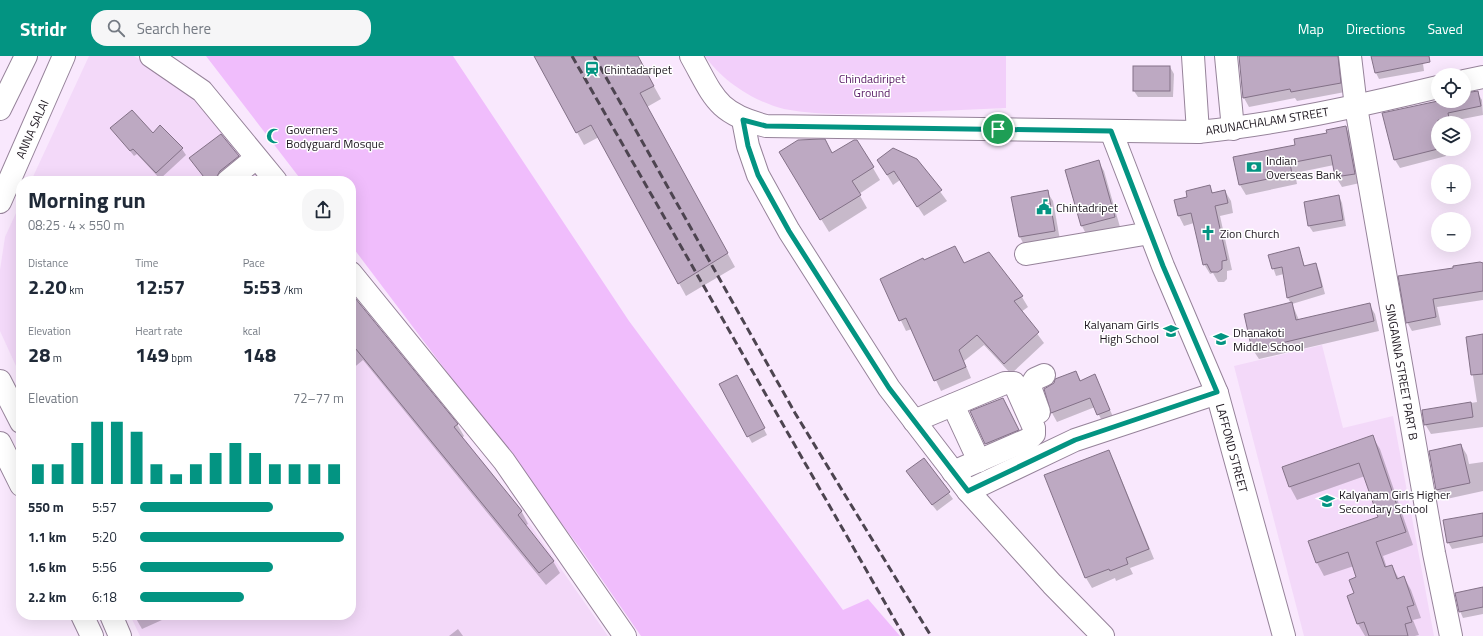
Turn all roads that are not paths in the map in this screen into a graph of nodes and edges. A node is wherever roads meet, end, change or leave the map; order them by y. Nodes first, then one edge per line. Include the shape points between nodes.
1 (26, 56) edge
2 (64, 56) edge
3 (151, 56) edge
4 (691, 56) edge
5 (1193, 56) edge
6 (1226, 56) edge
7 (1350, 56) edge
8 (1483, 77) edge
9 (1471, 80) edge
10 (1431, 89) edge
11 (1356, 107) junction
12 (0, 108) edge
13 (743, 120) junction
14 (1233, 129) junction
15 (1111, 131) junction
16 (1198, 132) junction
17 (256, 158) junction
18 (234, 176) edge
19 (272, 176) edge
20 (0, 202) edge
21 (1150, 233) junction
22 (1026, 254) dead end
23 (356, 279) edge
24 (1044, 374) dead end
25 (0, 381) edge
26 (1217, 392) junction
27 (953, 405) junction
28 (16, 412) edge
29 (914, 421) junction
30 (0, 443) edge
31 (1054, 450) junction
32 (6, 459) edge
33 (979, 461) junction
34 (954, 472) junction
35 (16, 476) edge
36 (968, 491) junction
37 (84, 620) edge
38 (113, 620) edge
39 (92, 636) edge
40 (120, 636) edge
41 (625, 636) edge
42 (1103, 636) edge
43 (1284, 636) edge
44 (1451, 636) edge

1 - 12 street
2 - 20 street, ANNA SALAI
3 - 17 street via 202,91
4 - 13 street, ARUNACHALAM STREET via 717,102
5 - 16 street
6 - 14 street
7 - 11 street, SINGANNA STREET PART B
8 - 9 street
10 - 11 street, ARUNACHALAM STREET
11 - 14 street, ARUNACHALAM STREET
11 - 44 street, SINGANNA STREET PART B via 1434,553
13 - 15 street, ARUNACHALAM STREET via 766,126
13 - 29 street via 748,146 758,175 789,231 889,388
14 - 16 street, ARUNACHALAM STREET
15 - 16 street, ARUNACHALAM STREET
15 - 21 street, LAFFOND STREET
17 - 18 street
17 - 19 street
21 - 22 street
21 - 26 street, LAFFOND STREET
23 - 41 street via 504,461
24 - 31 street via 1035,379 1030,387
25 - 28 street
26 - 31 street via 1075,440
26 - 43 street, LAFFOND STREET
27 - 29 street
27 - 33 street
27 - 33 street via 1005,383 1014,384 1034,428 1034,434 1029,439
29 - 34 street
30 - 32 street
31 - 36 street
32 - 35 street
33 - 34 street
34 - 36 street
36 - 42 street
37 - 39 street
38 - 40 street

